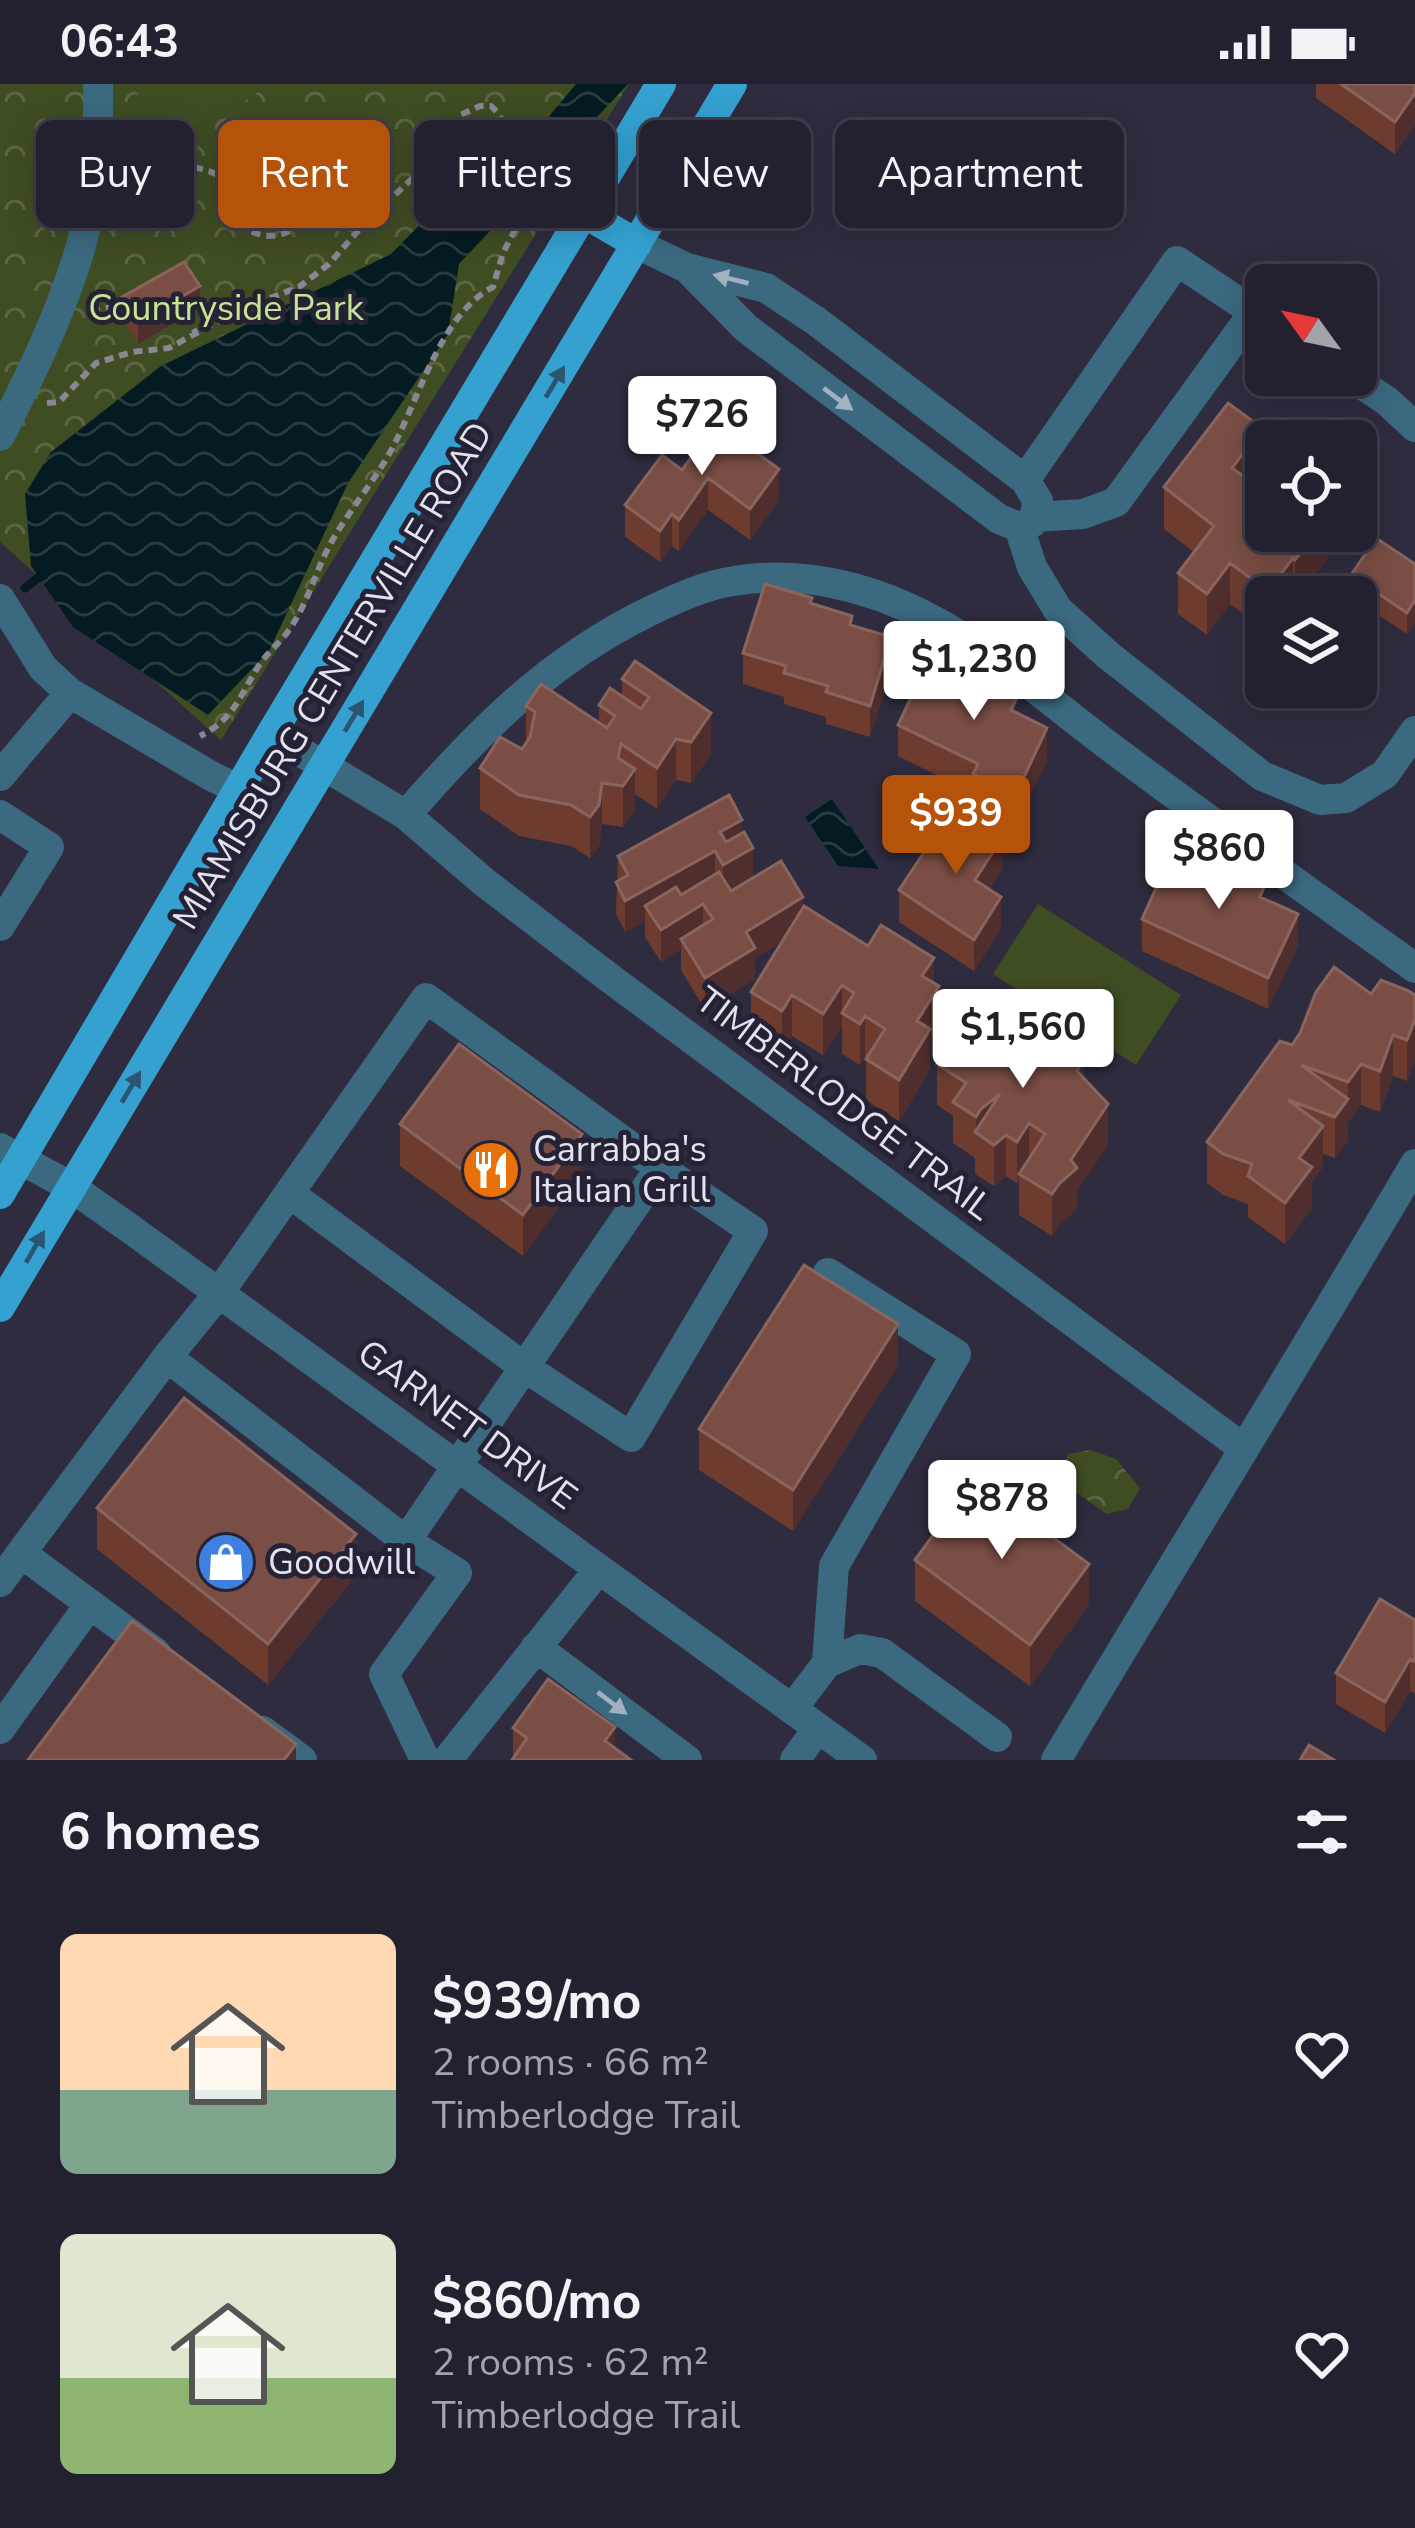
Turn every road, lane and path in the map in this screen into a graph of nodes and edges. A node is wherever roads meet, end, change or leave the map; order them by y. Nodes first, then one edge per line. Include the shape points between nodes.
1 (98, 84) edge
2 (661, 84) edge
3 (732, 84) edge
4 (98, 120) edge
5 (615, 161) edge
6 (220, 176) joint
7 (84, 228) edge
8 (575, 228) edge
9 (610, 228) edge
10 (637, 244) junction
11 (687, 268) junction
12 (59, 306) junction
13 (1245, 306) edge
14 (142, 307) edge
15 (186, 316) edge
16 (196, 333) junction
17 (153, 335) edge
18 (1245, 335) edge
19 (162, 349) junction
20 (22, 392) junction
21 (1377, 394) edge
22 (1415, 427) edge
23 (0, 436) edge
24 (1025, 480) junction
25 (1026, 522) junction
26 (0, 599) edge
27 (70, 693) junction
28 (1415, 731) edge
29 (271, 734) junction
30 (192, 740) dead end
31 (324, 766) junction
32 (0, 776) edge
33 (238, 789) junction
34 (0, 814) edge
35 (406, 814) junction
36 (0, 926) edge
37 (1415, 968) edge
38 (10, 1154) edge
39 (1415, 1164) edge
40 (660, 1168) junction
41 (70, 1187) junction
42 (289, 1193) junction
43 (0, 1194) edge
44 (829, 1274) edge
45 (219, 1293) junction
46 (0, 1306) edge
47 (167, 1357) junction
48 (524, 1367) junction
49 (1243, 1448) junction
50 (457, 1465) junction
51 (406, 1541) junction
52 (21, 1553) junction
53 (599, 1569) junction
54 (0, 1582) edge
55 (90, 1604) junction
56 (536, 1647) junction
57 (827, 1663) junction
58 (186, 1675) edge
59 (792, 1709) junction
60 (244, 1718) edge
61 (818, 1728) junction
62 (0, 1729) edge
63 (997, 1737) dead end
64 (302, 1760) edge
65 (425, 1760) edge
66 (447, 1760) edge
67 (687, 1760) edge
68 (794, 1760) edge
69 (862, 1760) edge
70 (1056, 1760) edge

1 - 4 street
2 - 5 main road, MIAMISBURG CENTERVILLE ROAD
3 - 10 main road, MIAMISBURG CENTERVILLE ROAD
6 - 6 path via 259,145 281,146 303,155 316,190 310,212 290,232 266,237 231,215
7 - 12 street
8 - 29 main road, MIAMISBURG CENTERVILLE ROAD
9 - 10 main road
10 - 11 street
31 -> 10 main road, MIAMISBURG CENTERVILLE ROAD
24 -> 11 street via 766,288
11 -> 25 street via 788,362 999,519
12 - 14 path via 103,310 133,298
12 - 20 street
13 - 24 street via 1177,261
15 - 16 path
16 - 19 path
16 - 30 path via 240,305 299,287 433,159 460,115 480,106 498,113 543,201 519,222 493,287 473,297 425,372 294,624 221,726
17 - 19 path
18 - 25 street via 1116,502
19 - 20 path via 96,363 59,402
20 - 23 street
21 - 22 street
24 - 25 street via 1038,501
25 - 28 street via 1032,567 1058,610 1262,776 1320,800 1346,798 1385,774
26 - 27 street
27 - 32 street
27 - 33 street
29 - 31 street, TIMBERLODGE TRAIL
29 - 33 main road, MIAMISBURG CENTERVILLE ROAD
31 - 35 street, TIMBERLODGE TRAIL
41 -> 31 main road, MIAMISBURG CENTERVILLE ROAD
33 - 38 main road, MIAMISBURG CENTERVILLE ROAD
34 - 36 street via 49,847
35 - 37 street via 506,707 617,627 726,581 834,582 929,617 974,644
35 - 49 street, TIMBERLODGE TRAIL via 574,952
38 - 41 street, GARNET DRIVE
38 - 43 main road, MIAMISBURG CENTERVILLE ROAD
39 - 49 street
40 - 42 street via 426,998
40 - 48 street
40 - 48 street via 754,1231 631,1437
41 - 45 street, GARNET DRIVE
46 -> 41 main road, MIAMISBURG CENTERVILLE ROAD
42 - 45 street
42 - 48 street
44 - 57 street via 956,1354 834,1566
45 - 47 street
45 - 50 street, GARNET DRIVE
47 - 51 street
47 - 52 street
48 - 50 street
49 - 70 street
50 - 51 street
50 - 53 street, GARNET DRIVE
51 - 65 street via 457,1573 384,1674
52 - 54 street
52 - 55 street
53 - 56 street
53 - 59 street, GARNET DRIVE
55 - 58 street
55 - 62 street
56 - 66 street
56 -> 67 street
57 - 59 street
57 - 63 street via 860,1648 882,1653
59 - 61 street, GARNET DRIVE
60 - 64 street
61 - 68 street
61 - 69 street, GARNET DRIVE

